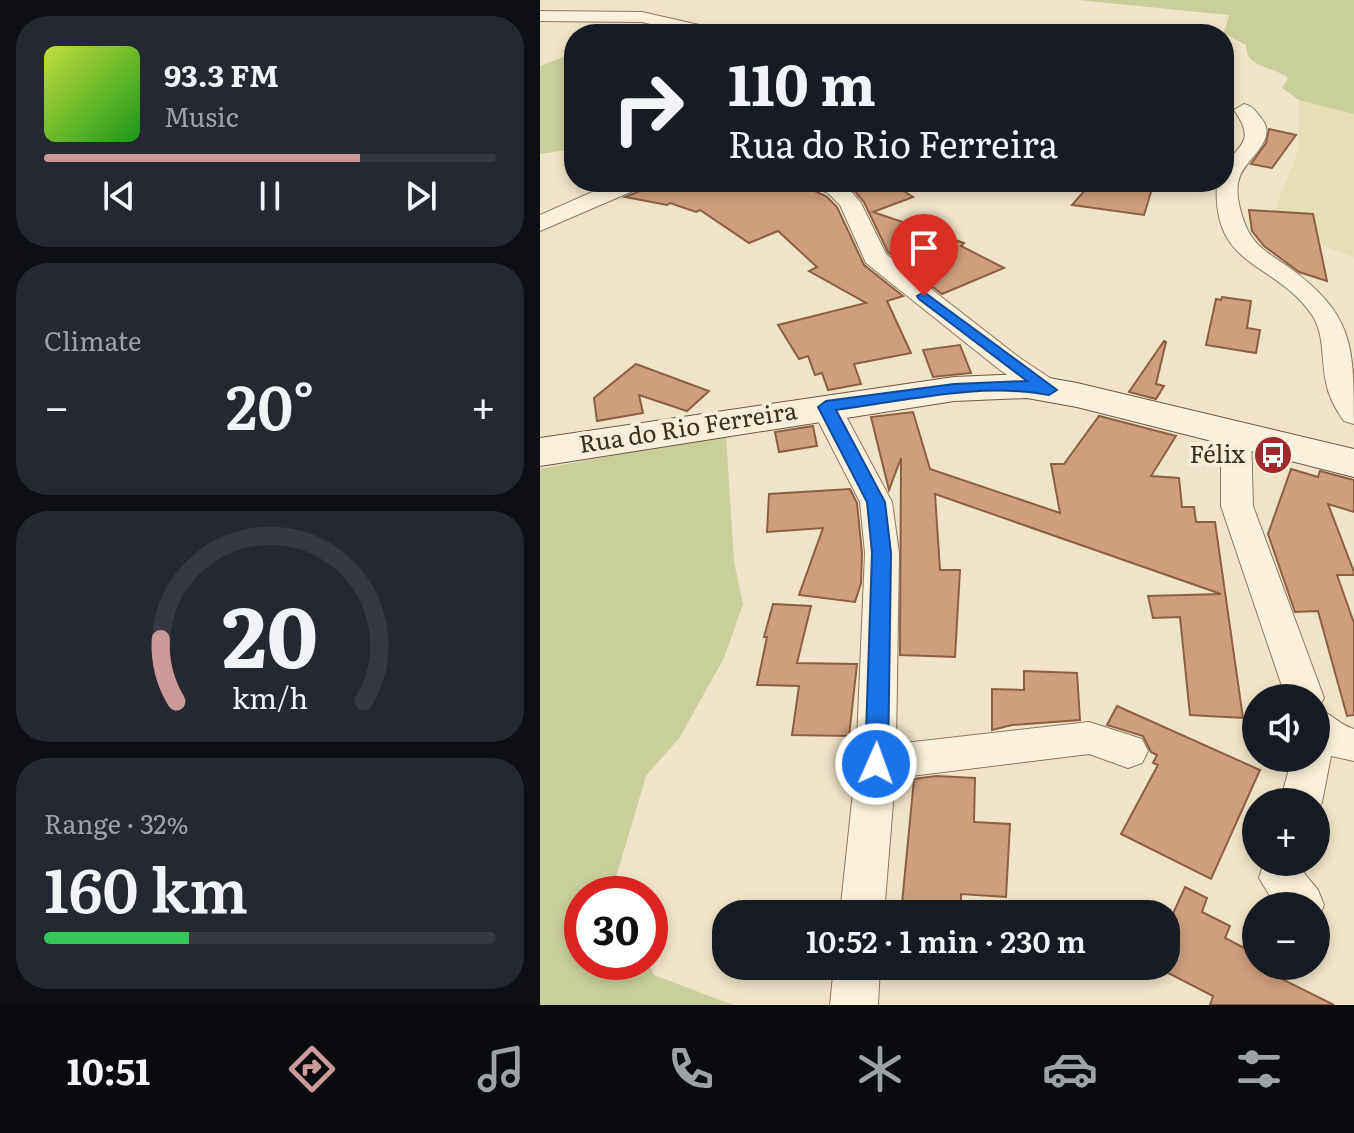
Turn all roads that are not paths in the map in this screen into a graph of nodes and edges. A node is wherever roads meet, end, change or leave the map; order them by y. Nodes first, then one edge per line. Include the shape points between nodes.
1 (540, 16) edge
2 (672, 24) edge
3 (1244, 110) dead end
4 (1234, 169) edge
5 (615, 192) edge
6 (840, 192) edge
7 (1227, 192) edge
8 (540, 224) edge
9 (1049, 390) junction
10 (826, 407) junction
11 (1354, 415) edge
12 (1236, 434) junction
13 (540, 452) edge
14 (1354, 463) edge
15 (1303, 684) edge
16 (1128, 751) dead end
17 (876, 764) junction
18 (863, 900) edge
19 (856, 980) edge
20 (854, 1005) edge

1 - 2 street via 642,17
3 - 4 street via 1256,125 1256,138
5 - 8 street
6 - 9 street via 875,258
7 - 11 street via 1244,247 1305,291 1327,316 1340,384
9 - 10 street, Rua do Rio Ferreira via 954,389
9 - 12 street, Rua do Rio Ferreira
10 - 13 street, Rua do Rio Ferreira
10 - 17 street via 876,502 882,553
12 - 14 street, Rua do Rio Ferreira
12 - 15 street via 1237,506
16 - 17 street via 1089,738
17 - 18 street
19 - 20 street

